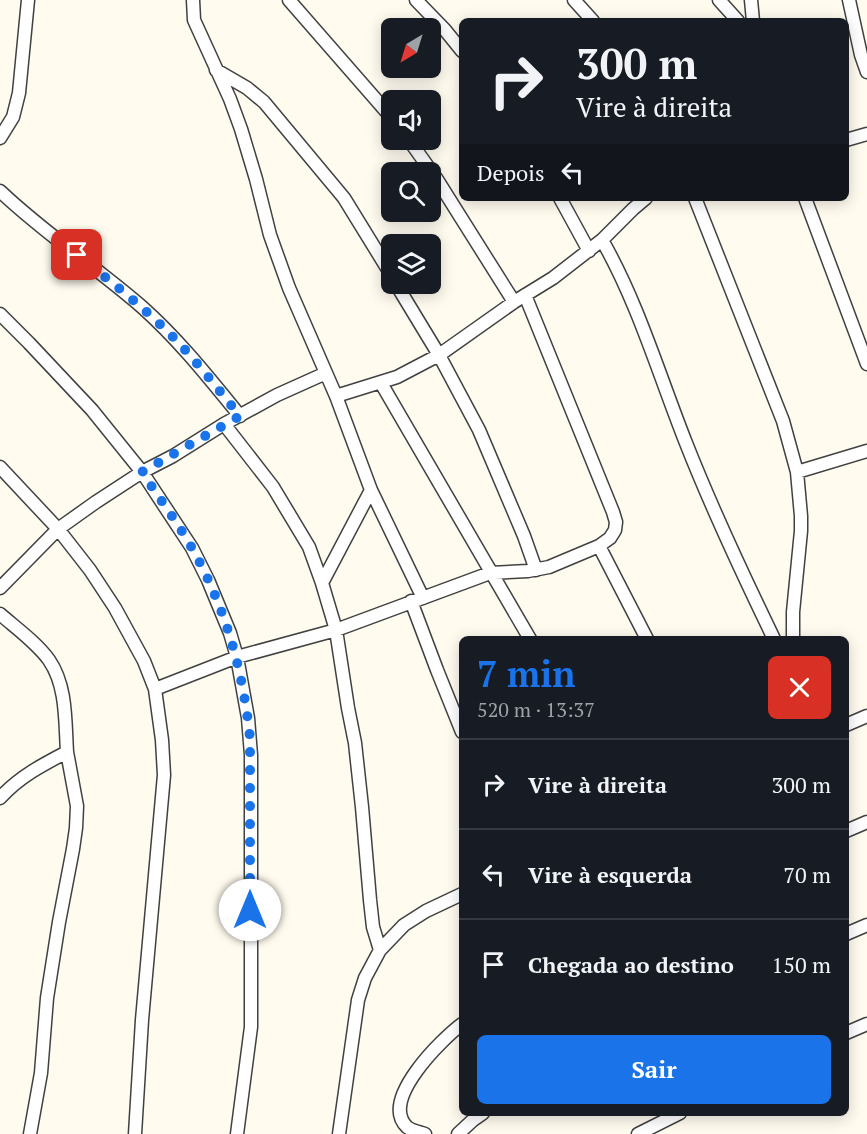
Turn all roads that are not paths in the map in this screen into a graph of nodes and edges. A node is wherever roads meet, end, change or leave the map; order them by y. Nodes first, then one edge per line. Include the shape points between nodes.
1 (28, 0) edge
2 (193, 0) edge
3 (289, 0) edge
4 (416, 0) edge
5 (574, 0) edge
6 (718, 0) edge
7 (751, 0) edge
8 (849, 0) edge
9 (590, 18) edge
10 (735, 18) edge
11 (753, 18) edge
12 (459, 47) edge
13 (216, 70) junction
14 (867, 72) edge
15 (381, 105) edge
16 (867, 134) edge
17 (0, 138) edge
18 (849, 139) edge
19 (416, 150) edge
20 (0, 191) edge
21 (562, 201) edge
22 (642, 201) edge
23 (696, 201) edge
24 (806, 201) edge
25 (602, 240) junction
26 (589, 251) junction
27 (381, 258) edge
28 (402, 294) edge
29 (520, 298) junction
30 (0, 314) edge
31 (439, 355) junction
32 (867, 364) edge
33 (326, 373) junction
34 (381, 383) junction
35 (336, 396) junction
36 (240, 416) junction
37 (224, 424) junction
38 (867, 451) edge
39 (0, 467) edge
40 (142, 472) junction
41 (797, 472) junction
42 (371, 490) junction
43 (58, 529) junction
44 (599, 546) junction
45 (536, 570) junction
46 (490, 573) junction
47 (322, 583) junction
48 (0, 588) edge
49 (417, 599) junction
50 (0, 614) edge
51 (336, 630) junction
52 (528, 636) edge
53 (645, 636) edge
54 (773, 636) edge
55 (793, 636) edge
56 (237, 657) junction
57 (155, 689) junction
58 (867, 716) edge
59 (849, 723) edge
60 (459, 725) edge
61 (67, 752) junction
62 (0, 798) edge
63 (867, 822) edge
64 (849, 830) edge
65 (459, 895) edge
66 (867, 925) edge
67 (849, 933) edge
68 (380, 950) junction
69 (867, 1024) edge
70 (459, 1027) edge
71 (849, 1032) edge
72 (478, 1116) edge
73 (674, 1116) edge
74 (30, 1134) edge
75 (135, 1134) edge
76 (237, 1134) edge
77 (339, 1134) edge
78 (424, 1134) edge
79 (458, 1134) edge
80 (638, 1134) edge

1 - 17 street via 19,93 13,117
2 - 13 street via 194,20
3 - 15 street
4 - 12 street
5 - 9 street
6 - 10 street
7 - 11 street
8 - 14 street
13 - 27 street via 264,102 344,198
13 - 33 street via 241,129 289,288
16 - 18 street
19 - 29 street
20 - 36 street via 148,314 192,357
21 - 26 street
22 - 25 street
23 - 41 street via 783,421
24 - 32 street
25 - 26 street
25 - 54 street via 631,298 686,444
26 - 29 street
28 - 31 street
29 - 31 street
29 - 44 street via 614,512 615,530
30 - 40 street via 92,410
31 - 34 street
31 - 45 street via 482,439
33 - 35 street
33 - 36 street
34 - 35 street
34 - 46 street
35 - 42 street
36 - 37 street
37 - 40 street
37 - 47 street via 287,509 309,547
38 - 41 street
39 - 43 street
40 - 43 street
40 - 56 street via 192,548
41 - 55 street via 801,531
42 - 47 street
42 - 49 street
43 - 48 street
43 - 57 street via 115,608
44 - 45 street
44 - 53 street
45 - 46 street
46 - 49 street
46 - 52 street
47 - 51 street
49 - 51 street
49 - 60 street via 436,670
50 - 61 street via 48,659 58,678 64,701
51 - 56 street
51 - 68 street via 355,743 373,927
56 - 57 street
56 - 76 street via 251,755 252,990
57 - 75 street via 164,775
58 - 59 street
61 - 62 street via 30,771
61 - 74 street via 76,798 76,828 47,998
63 - 64 street
65 - 68 street via 404,926
66 - 67 street
68 - 77 street via 358,1000
69 - 71 street
70 - 78 street via 422,1064 400,1104 400,1116 408,1127
72 - 79 street
73 - 80 street

